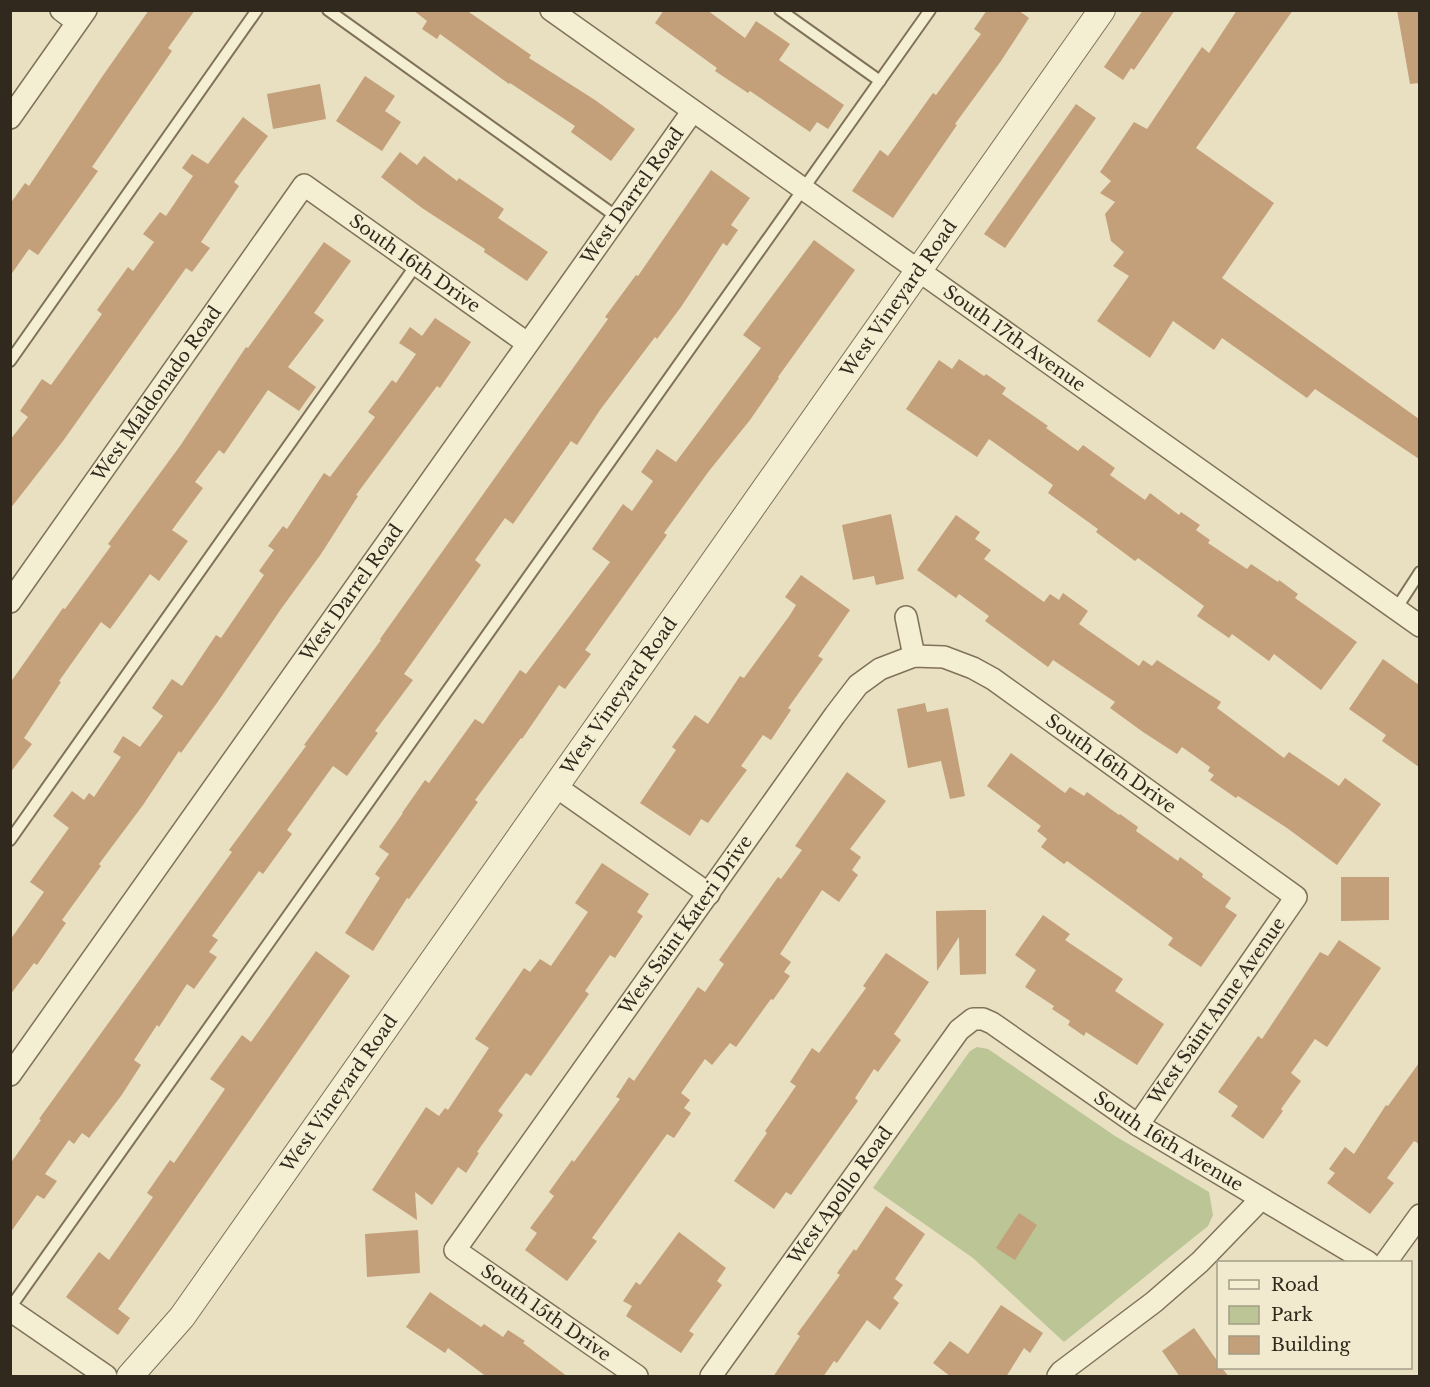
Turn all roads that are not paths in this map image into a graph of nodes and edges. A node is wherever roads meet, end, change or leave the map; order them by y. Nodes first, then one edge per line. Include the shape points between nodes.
1 (257, 10) edge
2 (328, 10) edge
3 (551, 10) edge
4 (780, 10) edge
5 (930, 10) edge
6 (1102, 10) edge
7 (75, 14) edge
8 (880, 81) junction
9 (693, 112) junction
10 (10, 118) edge
11 (304, 185) joint
12 (803, 189) junction
13 (617, 217) junction
14 (416, 265) junction
15 (919, 271) junction
16 (527, 344) junction
17 (10, 361) edge
18 (1419, 572) edge
19 (10, 602) edge
20 (1396, 609) junction
21 (906, 617) dead end
22 (1419, 626) edge
23 (914, 656) junction
24 (555, 786) junction
25 (10, 840) edge
26 (709, 894) junction
27 (1296, 897) joint
28 (973, 1018) joint
29 (10, 1075) edge
30 (1138, 1125) junction
31 (1261, 1199) junction
32 (1419, 1215) edge
33 (455, 1250) joint
34 (1365, 1261) edge
35 (1387, 1261) edge
36 (10, 1309) edge
37 (106, 1377) edge
38 (130, 1377) edge
39 (637, 1377) edge
40 (711, 1377) edge
41 (1058, 1377) edge

1 - 17 lane
2 - 13 lane
3 - 9 street, South 17th Avenue
4 - 8 lane
5 - 8 lane
6 - 15 street, West Vineyard Road
7 - 10 street
8 - 12 lane
9 - 12 street, South 17th Avenue
9 - 13 street, West Darrel Road
11 - 14 street, South 16th Drive
11 - 19 street, West Maldonado Road
12 - 15 street, South 17th Avenue
12 - 36 lane
13 - 16 street, West Darrel Road
14 - 16 street, South 16th Drive
14 - 25 lane
15 - 20 street, South 17th Avenue
15 - 24 street, West Vineyard Road
16 - 29 street, West Darrel Road
18 - 20 lane
20 - 22 street, South 17th Avenue
21 - 23 street
23 - 26 street, West Saint Kateri Drive via 880,669 858,685
23 - 27 street, South 16th Drive via 944,657 993,679
24 - 26 street
24 - 38 street, West Vineyard Road via 182,1317
26 - 33 street, West Saint Kateri Drive
27 - 30 street, West Saint Anne Avenue
28 - 30 street, South 16th Avenue via 992,1023
28 - 40 street, West Apollo Road via 959,1030
30 - 31 street, South 16th Avenue
31 - 34 street, South 16th Avenue
31 - 41 street via 1200,1262
32 - 35 street
33 - 39 street, South 15th Drive
36 - 37 street

